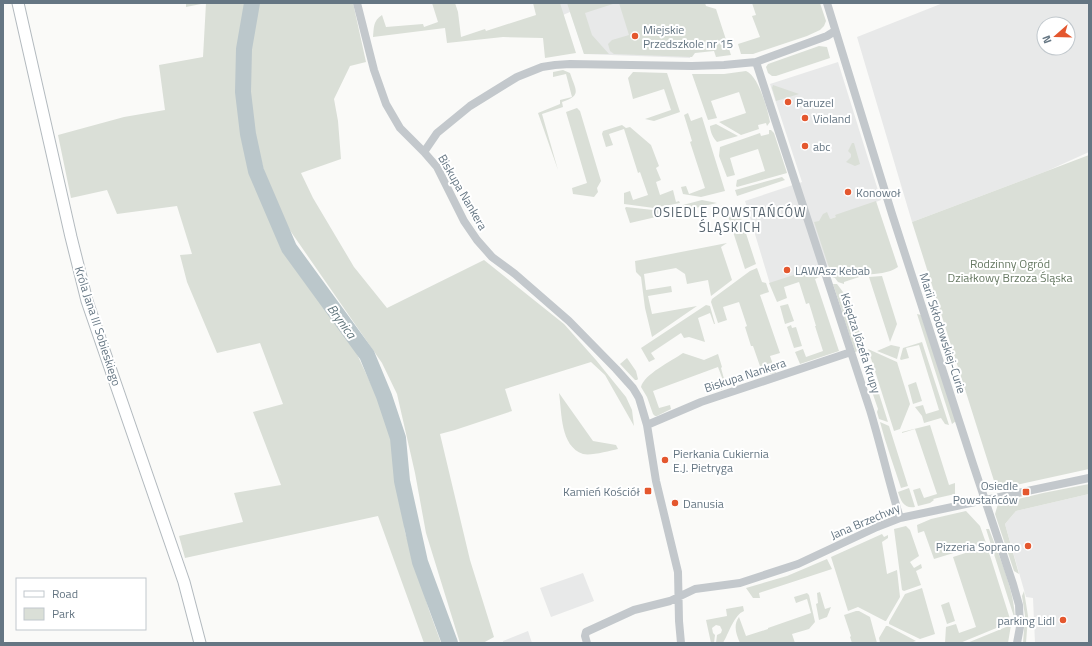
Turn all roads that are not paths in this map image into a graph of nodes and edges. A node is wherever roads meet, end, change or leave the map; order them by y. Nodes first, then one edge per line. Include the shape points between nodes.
1 (18, 3) edge
2 (357, 3) edge
3 (827, 3) edge
4 (835, 31) junction
5 (756, 62) junction
6 (424, 152) junction
7 (851, 352) junction
8 (647, 425) junction
9 (1089, 478) edge
10 (985, 500) junction
11 (900, 518) junction
12 (679, 596) junction
13 (200, 643) edge
14 (587, 643) edge
15 (681, 643) edge
16 (1017, 643) edge

1 - 13 street, Króla Jana III Sobieskiego via 87,301 184,582
2 - 6 street, Biskupa Nankera via 374,70 386,104 400,128
3 - 4 street, Marii Skłodowskiej-Curie
4 - 5 street
4 - 10 street, Marii Skłodowskiej-Curie
5 - 6 street via 720,66 570,64 542,67 517,77 470,106 437,133
5 - 7 street, Księdza Józefa Krupy
6 - 8 street, Biskupa Nankera via 437,167 464,221 477,240 492,257 569,321 616,369 639,398
7 - 8 street, Biskupa Nankera via 701,402
7 - 11 street, Księdza Józefa Krupy
8 - 12 street, Biskupa Nankera via 656,481 678,572
9 - 10 street, Jana Brzechwy
10 - 11 street, Jana Brzechwy
10 - 16 street, Marii Skłodowskiej-Curie via 1019,605 1020,627
11 - 12 street, Jana Brzechwy via 798,564 740,583 695,589
12 - 14 street, Jana Brzechwy via 670,601 634,610 586,632
12 - 15 street, Biskupa Nankera

